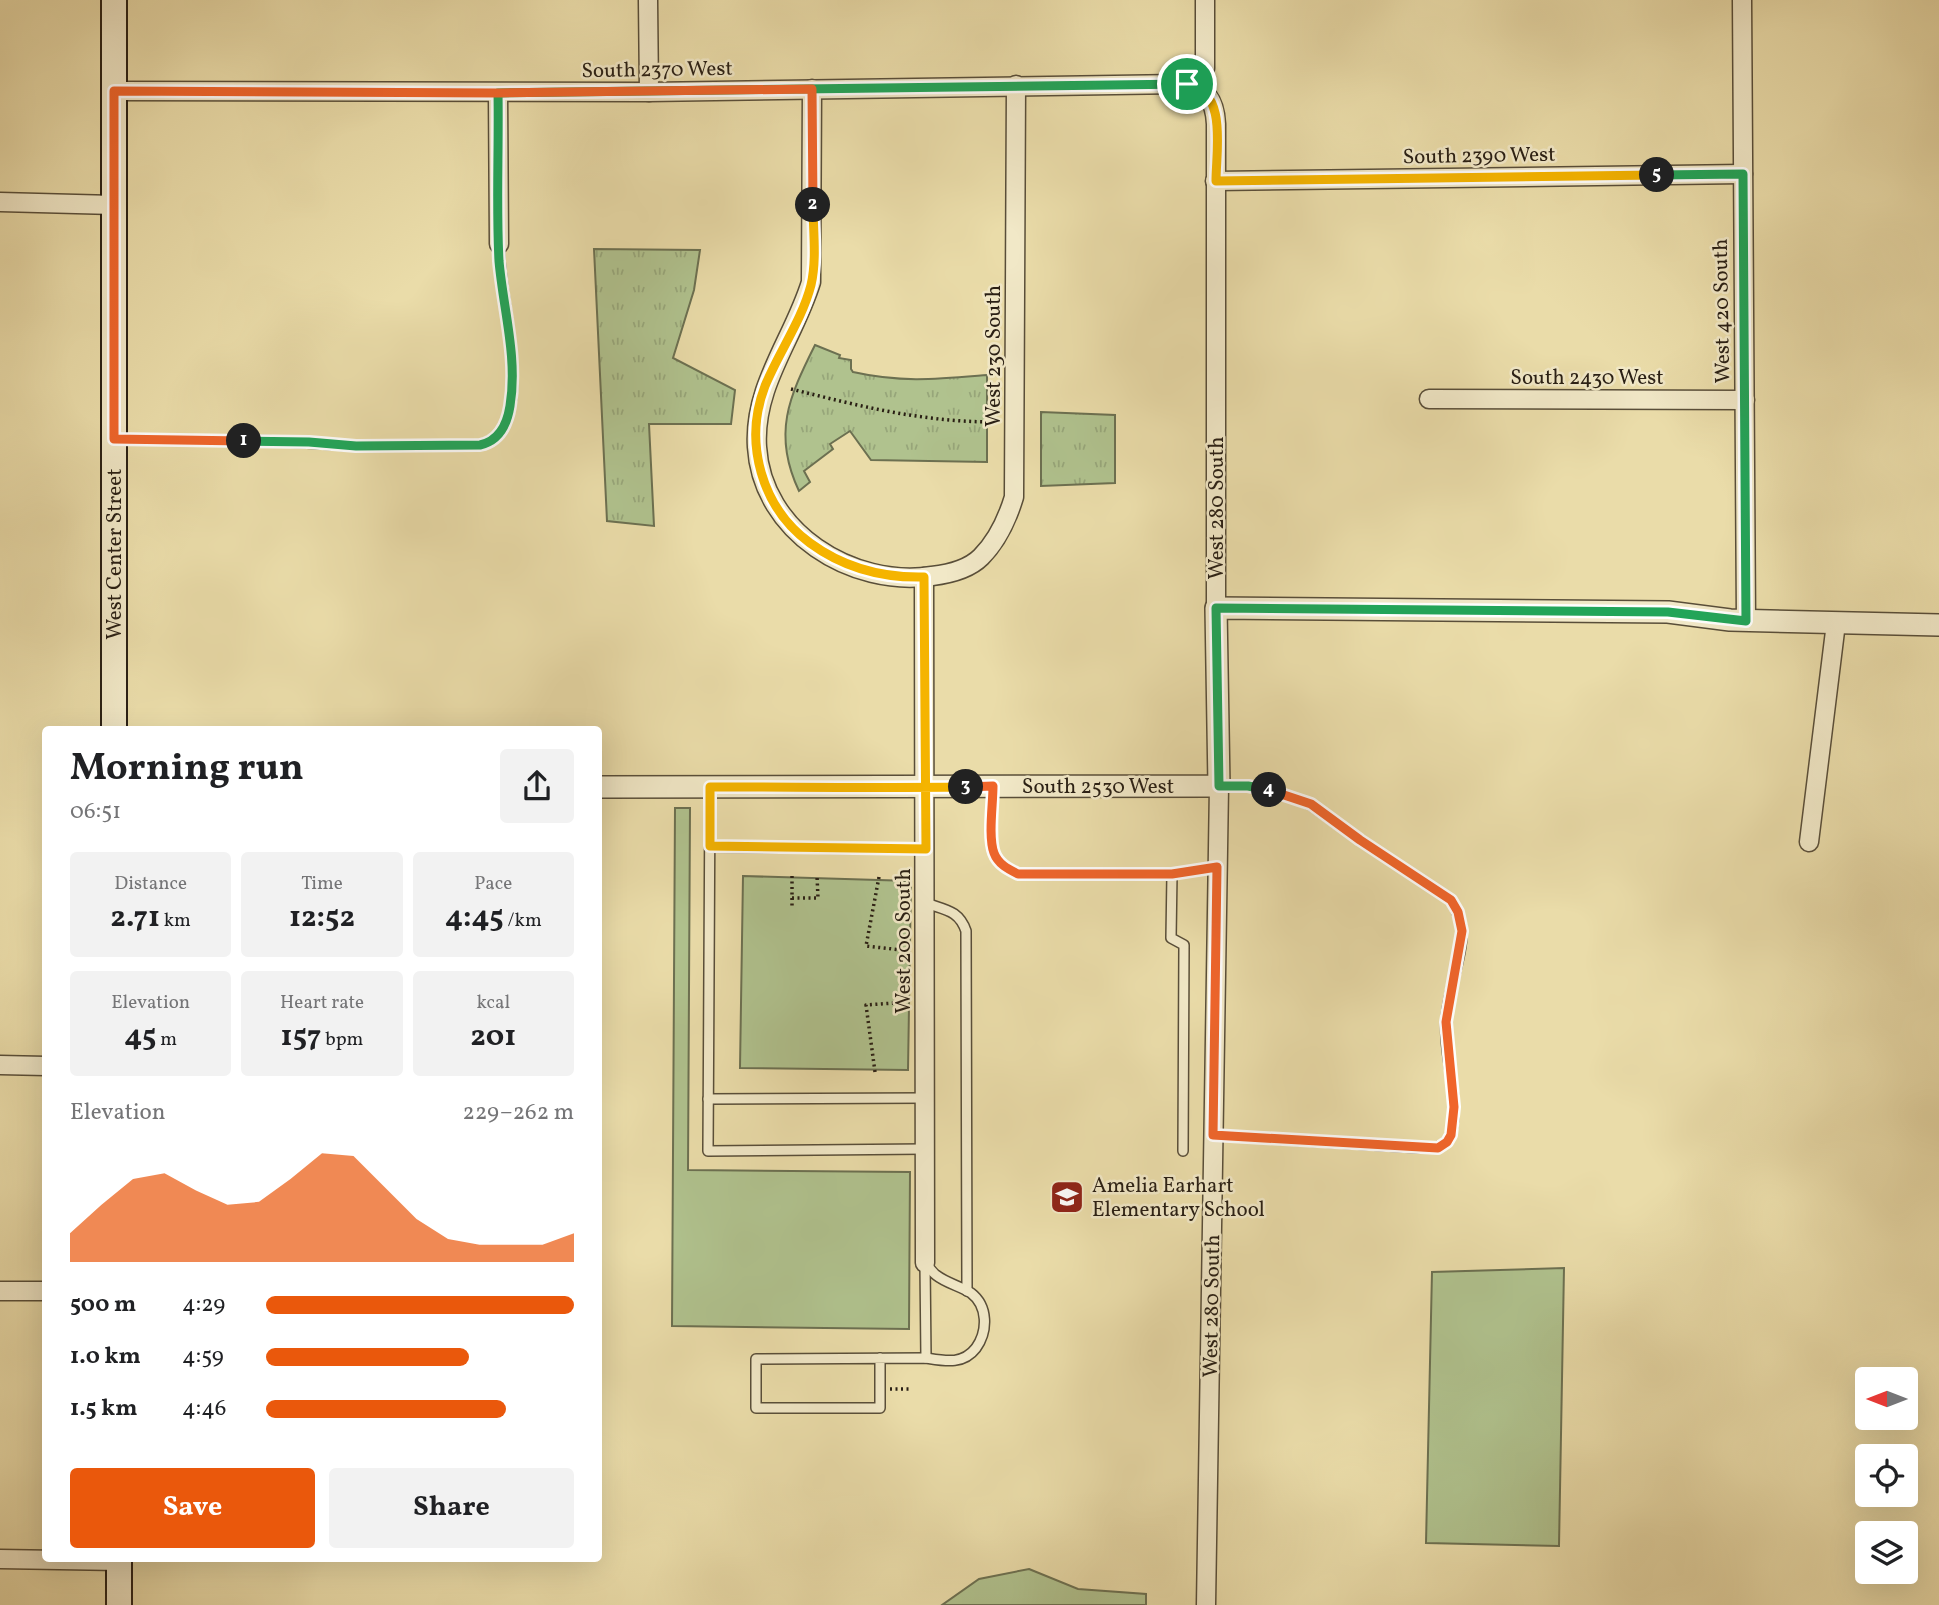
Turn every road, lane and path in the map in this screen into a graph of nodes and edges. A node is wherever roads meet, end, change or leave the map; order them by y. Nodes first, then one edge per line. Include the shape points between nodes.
1 (114, 0) edge
2 (648, 0) edge
3 (1205, 0) edge
4 (1742, 0) edge
5 (1016, 85) junction
6 (1200, 88) junction
7 (812, 89) junction
8 (114, 91) junction
9 (649, 92) junction
10 (498, 93) junction
11 (1743, 174) junction
12 (1216, 181) junction
13 (0, 202) edge
14 (114, 205) junction
15 (499, 244) joint
16 (790, 389) dead end
17 (1429, 399) dead end
18 (1745, 400) junction
19 (990, 422) dead end
20 (114, 439) junction
21 (924, 577) junction
22 (1216, 608) junction
23 (1746, 621) junction
24 (1836, 623) junction
25 (1939, 625) edge
26 (114, 726) edge
27 (993, 786) junction
28 (1219, 786) junction
29 (602, 787) edge
30 (710, 787) junction
31 (926, 787) junction
32 (1809, 842) dead end
33 (710, 846) junction
34 (926, 849) junction
35 (1217, 867) junction
36 (1172, 874) junction
37 (792, 876) dead end
38 (817, 876) dead end
39 (879, 877) dead end
40 (792, 898) junction
41 (926, 903) junction
42 (792, 909) dead end
43 (912, 951) dead end
44 (912, 1002) dead end
45 (0, 1065) edge
46 (42, 1066) edge
47 (875, 1072) dead end
48 (925, 1098) junction
49 (709, 1099) junction
50 (1213, 1135) junction
51 (925, 1149) junction
52 (1182, 1151) dead end
53 (925, 1263) junction
54 (0, 1291) edge
55 (42, 1291) edge
56 (967, 1291) junction
57 (880, 1358) junction
58 (926, 1358) junction
59 (0, 1559) edge
60 (42, 1559) edge
61 (119, 1562) edge
62 (119, 1605) edge
63 (1206, 1605) edge

1 - 8 main road, West Center Street
2 - 9 street
3 - 6 street via 1205,68
4 - 11 street, West 420 South
5 - 6 street, South 2370 West via 1180,84
5 - 7 street, South 2370 West
5 - 21 street, West 230 South via 1014,497 1000,533 981,557 965,568
6 - 12 street, West 280 South via 1215,111
7 - 9 street, South 2370 West
7 - 21 street, West 230 South via 811,282 759,406 760,467 772,503 798,534 821,551 877,574
8 - 10 street, South 2370 West
8 - 14 main road, West Center Street
9 - 10 street, South 2370 West
10 - 15 street
11 - 12 street, South 2390 West
11 - 18 street, West 420 South
12 - 22 street, West 280 South
13 - 14 street
14 - 20 main road, West Center Street
15 - 20 lane via 512,378 505,426 490,443 356,446
16 - 19 path via 902,416
17 - 18 street, South 2430 West
18 - 23 street, West 420 South
20 - 26 main road, West Center Street
21 - 31 street, West 200 South
22 - 23 street via 1668,612
22 - 28 street, West 280 South
23 - 24 street
24 - 25 street
24 - 32 street
27 - 28 street, South 2530 West
27 - 31 street, South 2530 West
27 - 36 lane via 994,855 1018,874
28 - 35 street, West 280 South
28 - 50 lane via 1272,790 1311,804 1451,900 1462,931 1446,1022 1454,1107 1447,1142 1421,1149
29 - 30 street, South 2530 West
30 - 31 street, South 2530 West
30 - 33 lane
31 - 34 street, West 200 South
33 - 34 lane
33 - 49 lane
34 - 41 street, West 200 South
35 - 36 lane
35 - 50 street, West 280 South
36 - 52 lane via 1171,938 1184,945
37 - 40 path
38 - 40 path via 818,898
39 - 43 path via 866,946
40 - 42 path
41 - 48 street, West 200 South
41 - 56 lane via 955,913 966,931
44 - 47 path via 866,1005
45 - 46 street
48 - 49 lane
48 - 51 street, West 200 South
49 - 51 lane via 708,1151
50 - 63 street, West 280 South
51 - 53 street, West 200 South
53 - 56 lane via 937,1276
53 - 58 lane
54 - 55 street
56 - 58 lane via 985,1317 980,1342 962,1360
57 - 57 lane via 756,1359 756,1408 880,1408
57 - 58 lane
59 - 60 street
61 - 62 main road

